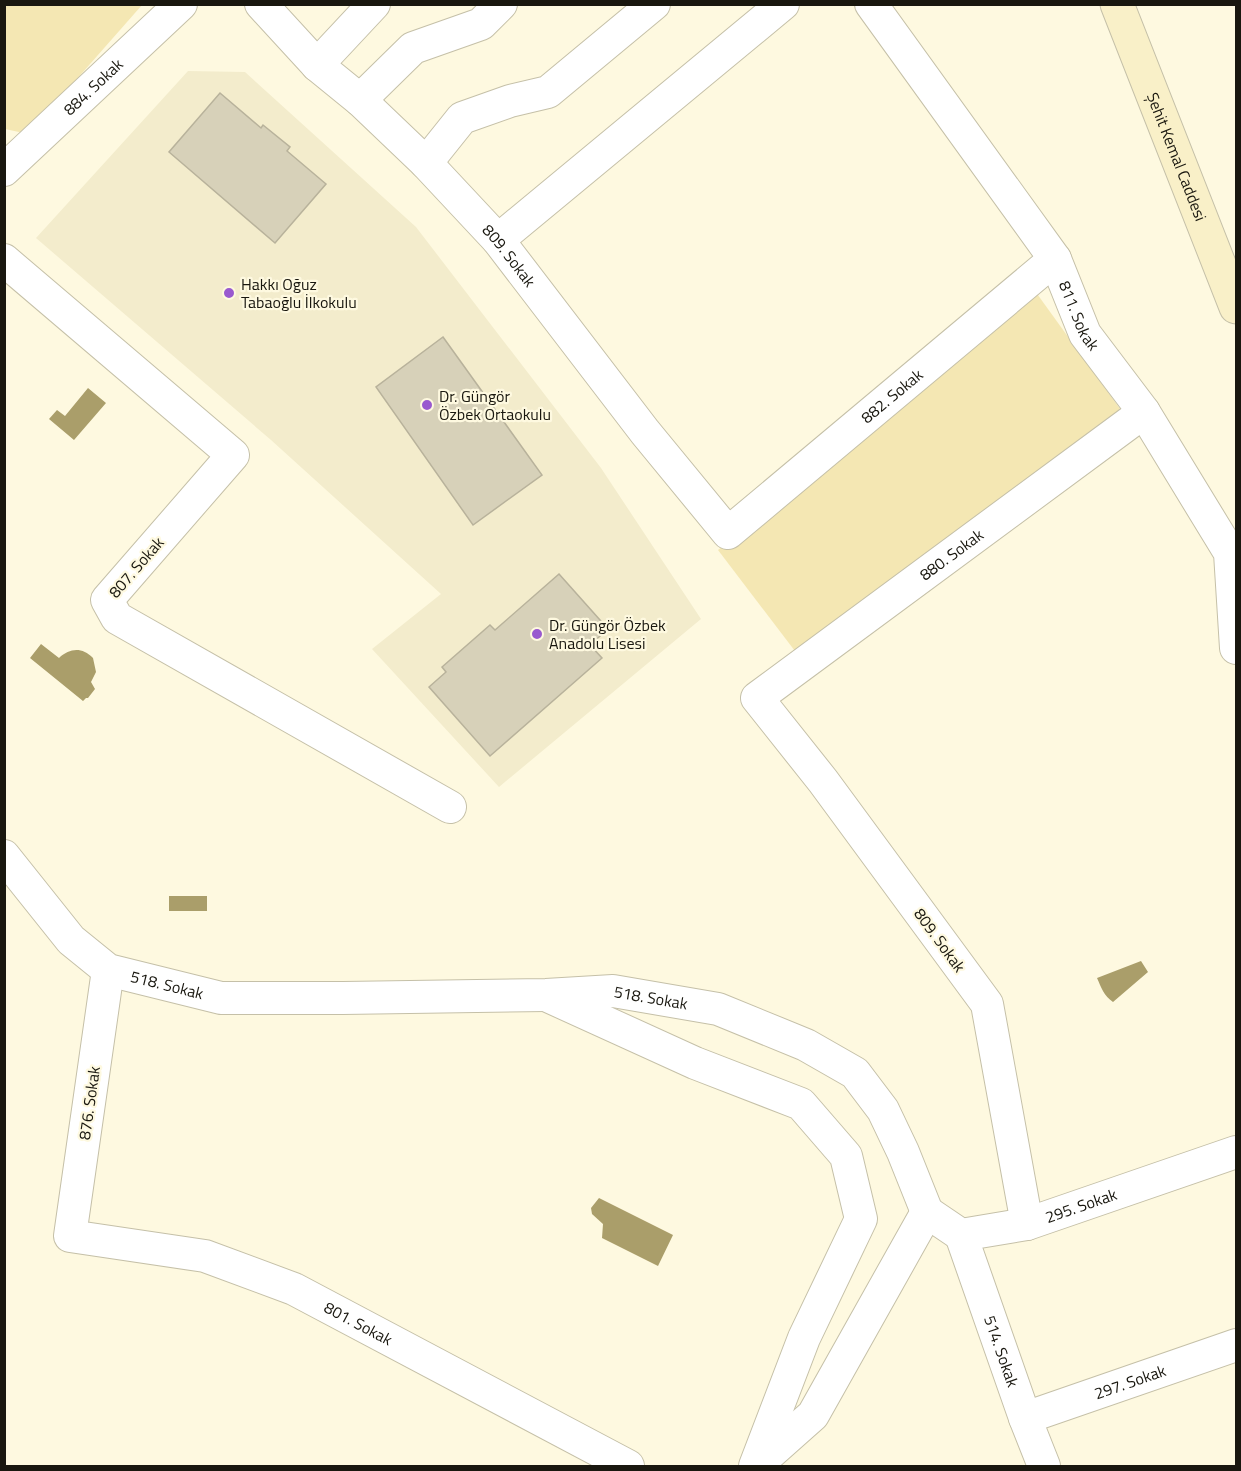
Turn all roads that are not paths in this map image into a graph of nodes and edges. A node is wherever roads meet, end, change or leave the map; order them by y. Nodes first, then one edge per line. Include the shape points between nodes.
1 (181, 4) edge
2 (261, 4) edge
3 (374, 4) edge
4 (501, 4) edge
5 (654, 4) edge
6 (783, 4) edge
7 (871, 4) edge
8 (1117, 4) edge
9 (316, 65) junction
10 (360, 100) junction
11 (426, 164) junction
12 (4, 170) edge
13 (498, 240) junction
14 (1055, 259) junction
15 (4, 260) edge
16 (1236, 307) edge
17 (1144, 412) junction
18 (728, 533) joint
19 (1233, 552) edge
20 (1236, 648) edge
21 (757, 698) joint
22 (450, 807) dead end
23 (7, 862) edge
24 (108, 970) junction
25 (546, 995) junction
26 (1236, 1152) edge
27 (927, 1212) junction
28 (1027, 1224) junction
29 (961, 1235) junction
30 (70, 1236) joint
31 (1236, 1345) edge
32 (1024, 1418) junction
33 (755, 1466) edge
34 (628, 1467) edge
35 (1044, 1467) edge

1 - 12 street, 884. Sokak
2 - 9 street, 809. Sokak
3 - 9 street
4 - 10 street via 481,24 413,48
5 - 11 street via 548,92 462,118
6 - 13 street
7 - 14 street, 811. Sokak
8 - 16 main road, Şehit Kemal Caddesi
9 - 10 street, 809. Sokak
10 - 11 street, 809. Sokak
11 - 13 street, 809. Sokak
13 - 18 street, 809. Sokak
14 - 17 street, 811. Sokak via 1085,334
14 - 18 street, 882. Sokak
15 - 22 street, 807. Sokak via 233,455 107,600 117,618
17 - 19 street, 811. Sokak
17 - 21 street, 880. Sokak
19 - 20 street, 811. Sokak
21 - 28 street, 809. Sokak via 987,1004
23 - 24 street, 518. Sokak via 71,940
24 - 25 street, 518. Sokak via 221,998
24 - 30 street, 876. Sokak
25 - 27 street, 518. Sokak via 614,991 718,1009 806,1046 855,1073 883,1110
25 - 33 street via 695,1063 801,1104 846,1156 861,1219 804,1338
26 - 28 street, 295. Sokak
27 - 29 street
27 - 33 street via 813,1415
28 - 29 street, 295. Sokak
29 - 32 street, 514. Sokak
30 - 34 street, 801. Sokak via 205,1256 294,1289
31 - 32 street, 297. Sokak
32 - 35 street, 514. Sokak

